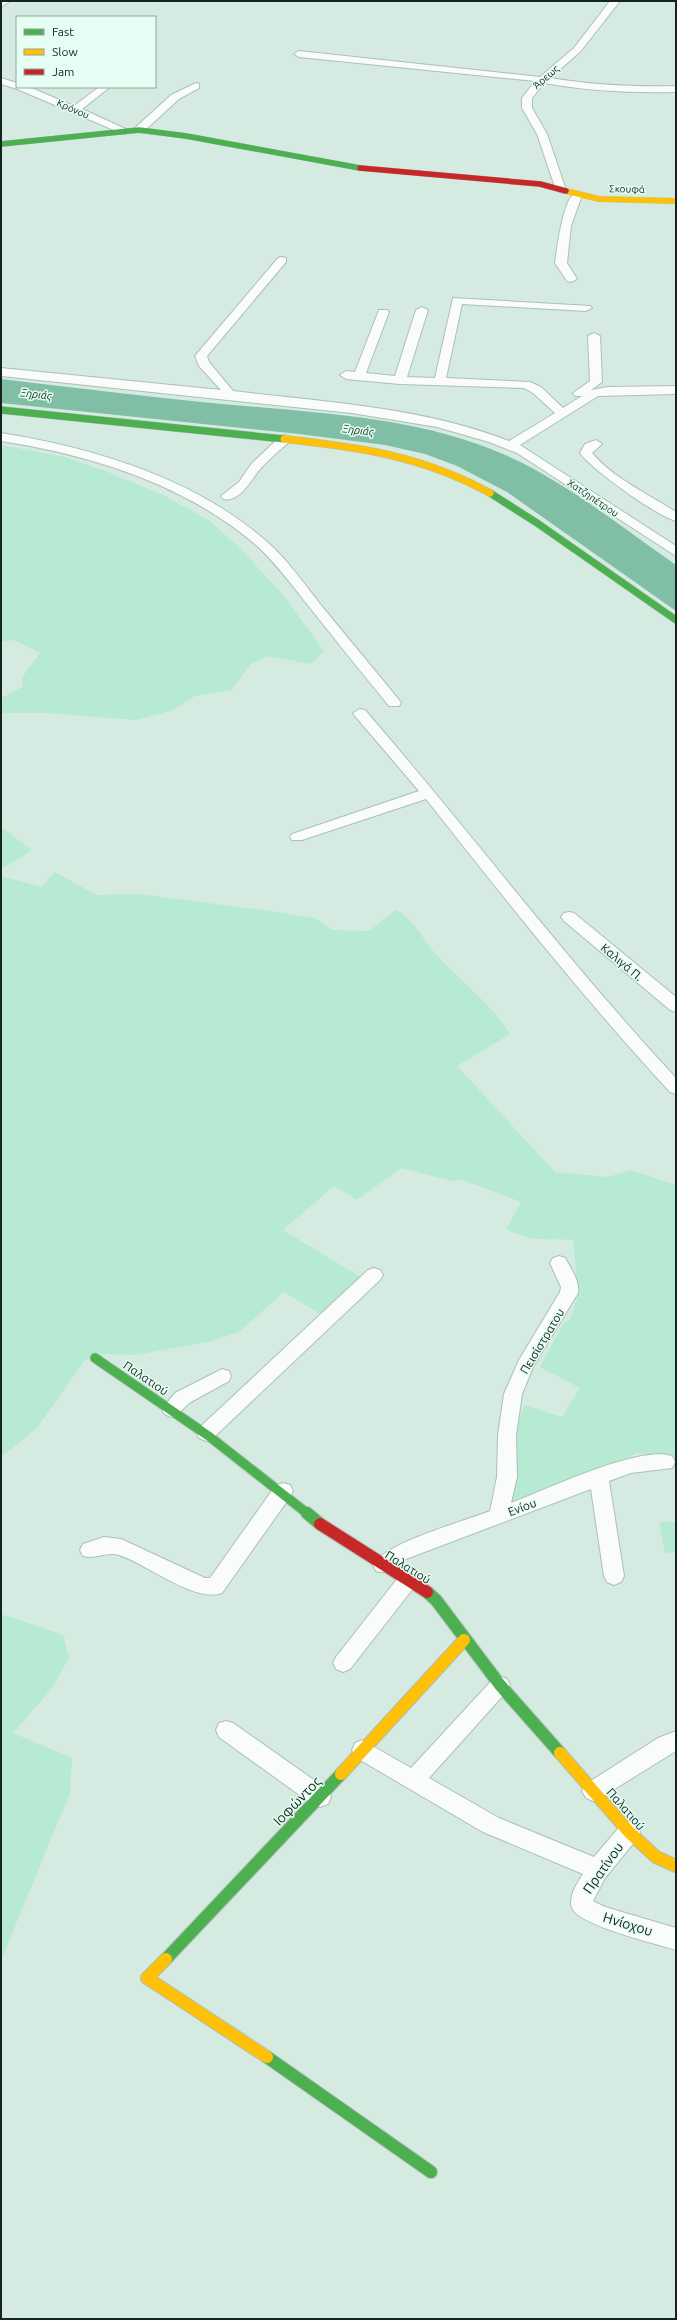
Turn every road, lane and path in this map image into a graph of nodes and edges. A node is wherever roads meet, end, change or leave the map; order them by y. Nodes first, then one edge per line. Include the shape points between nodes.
1 (5, 1) edge
2 (615, 1) edge
3 (1, 4) edge
4 (300, 54) dead end
5 (1, 81) edge
6 (541, 81) junction
7 (16, 86) edge
8 (196, 86) dead end
9 (23, 88) edge
10 (104, 88) edge
11 (676, 89) edge
12 (75, 110) junction
13 (139, 130) junction
14 (125, 131) junction
15 (1, 144) edge
16 (561, 190) junction
17 (577, 195) junction
18 (676, 200) edge
19 (282, 260) dead end
20 (571, 279) dead end
21 (586, 308) dead end
22 (422, 310) dead end
23 (382, 312) dead end
24 (594, 336) dead end
25 (1, 372) edge
26 (346, 375) dead end
27 (359, 376) junction
28 (400, 380) junction
29 (440, 380) junction
30 (676, 390) edge
31 (229, 395) junction
32 (1, 410) edge
33 (559, 410) junction
34 (1, 437) edge
35 (285, 439) junction
36 (596, 444) dead end
37 (510, 446) junction
38 (227, 496) dead end
39 (676, 517) edge
40 (676, 552) edge
41 (676, 620) edge
42 (394, 703) dead end
43 (360, 713) dead end
44 (429, 793) junction
45 (297, 837) dead end
46 (569, 917) dead end
47 (676, 1006) edge
48 (676, 1088) edge
49 (559, 1263) dead end
50 (374, 1275) dead end
51 (95, 1358) dead end
52 (222, 1376) dead end
53 (171, 1409) junction
54 (206, 1433) junction
55 (665, 1462) dead end
56 (599, 1478) junction
57 (283, 1491) junction
58 (499, 1516) junction
59 (90, 1550) dead end
60 (383, 1565) junction
61 (614, 1576) dead end
62 (408, 1580) junction
63 (464, 1640) junction
64 (343, 1663) dead end
65 (500, 1685) junction
66 (226, 1730) dead end
67 (676, 1741) edge
68 (362, 1750) junction
69 (413, 1781) junction
70 (593, 1790) junction
71 (320, 1797) junction
72 (629, 1832) junction
73 (676, 1866) edge
74 (599, 1870) junction
75 (582, 1906) joint
76 (676, 1938) edge
77 (431, 2172) dead end

1 - 3 street
2 - 6 street, Άρεως via 576,50
4 - 6 street via 526,77
5 - 7 street
6 - 11 street via 633,90
6 - 16 street, Άρεως via 529,92 527,108 542,134
8 - 13 street via 175,97
9 - 12 street, Κρόνου
10 - 12 street
12 - 14 street, Κρόνου
13 - 14 street, Σκουφά
13 - 16 street, Σκουφά via 353,166 527,182
14 - 15 street, Σκουφά
16 - 17 street, Σκουφά
17 - 18 street, Σκουφά via 611,200
17 - 20 street via 566,226 561,263
19 - 31 street via 201,356 202,363 225,385
21 - 29 street via 457,300
22 - 28 street
23 - 27 street
24 - 33 street via 596,382
25 - 31 street, Χατζηπέτρου
26 - 27 street
27 - 28 street
28 - 29 street
29 - 33 street via 526,385 537,390
30 - 33 street via 599,392
31 - 37 street, Χατζηπέτρου via 415,418
32 - 35 street
33 - 37 street
34 - 42 street via 93,456 139,472 172,486 222,516 260,542 285,569
35 - 38 street via 256,466 243,485
35 - 41 street via 401,454 430,463 478,485 518,508
36 - 39 street via 589,448 586,453 588,457
37 - 40 street, Χατζηπέτρου via 533,458
43 - 44 street
44 - 45 street
44 - 48 street via 621,1029
46 - 47 street, Καλιγά Π.
49 - 58 street, Πεισίστρατου via 570,1287 569,1293 525,1365 513,1394 507,1435 507,1477
50 - 54 street
51 - 53 street, Παλατιού
52 - 53 street via 182,1398
53 - 54 street, Παλατιού
54 - 57 street, Παλατιού
55 - 56 street, Ενίου via 638,1463
56 - 58 street, Ενίου
56 - 61 street
57 - 59 street via 216,1587 203,1586 121,1547 104,1545
57 - 60 street, Παλατιού via 322,1526
58 - 60 street, Ενίου via 399,1553
60 - 62 street, Παλατιού
62 - 63 street, Παλατιού via 436,1600
62 - 64 street
63 - 65 street, Παλατιού
63 - 68 street, Ιοφώντος
65 - 69 street
65 - 70 street, Παλατιού
66 - 71 street
67 - 70 street via 665,1745
68 - 69 street
68 - 71 street, Ιοφώντος
69 - 74 street via 500,1829
70 - 72 street, Παλατιού
71 - 77 street, Ιοφώντος via 147,1978 184,2005 237,2036
72 - 73 street, Παλατιού via 649,1852
72 - 74 street, Πρατίνου
74 - 75 street, Πρατίνου via 583,1895
75 - 76 street, Ηνίοχου via 600,1916

